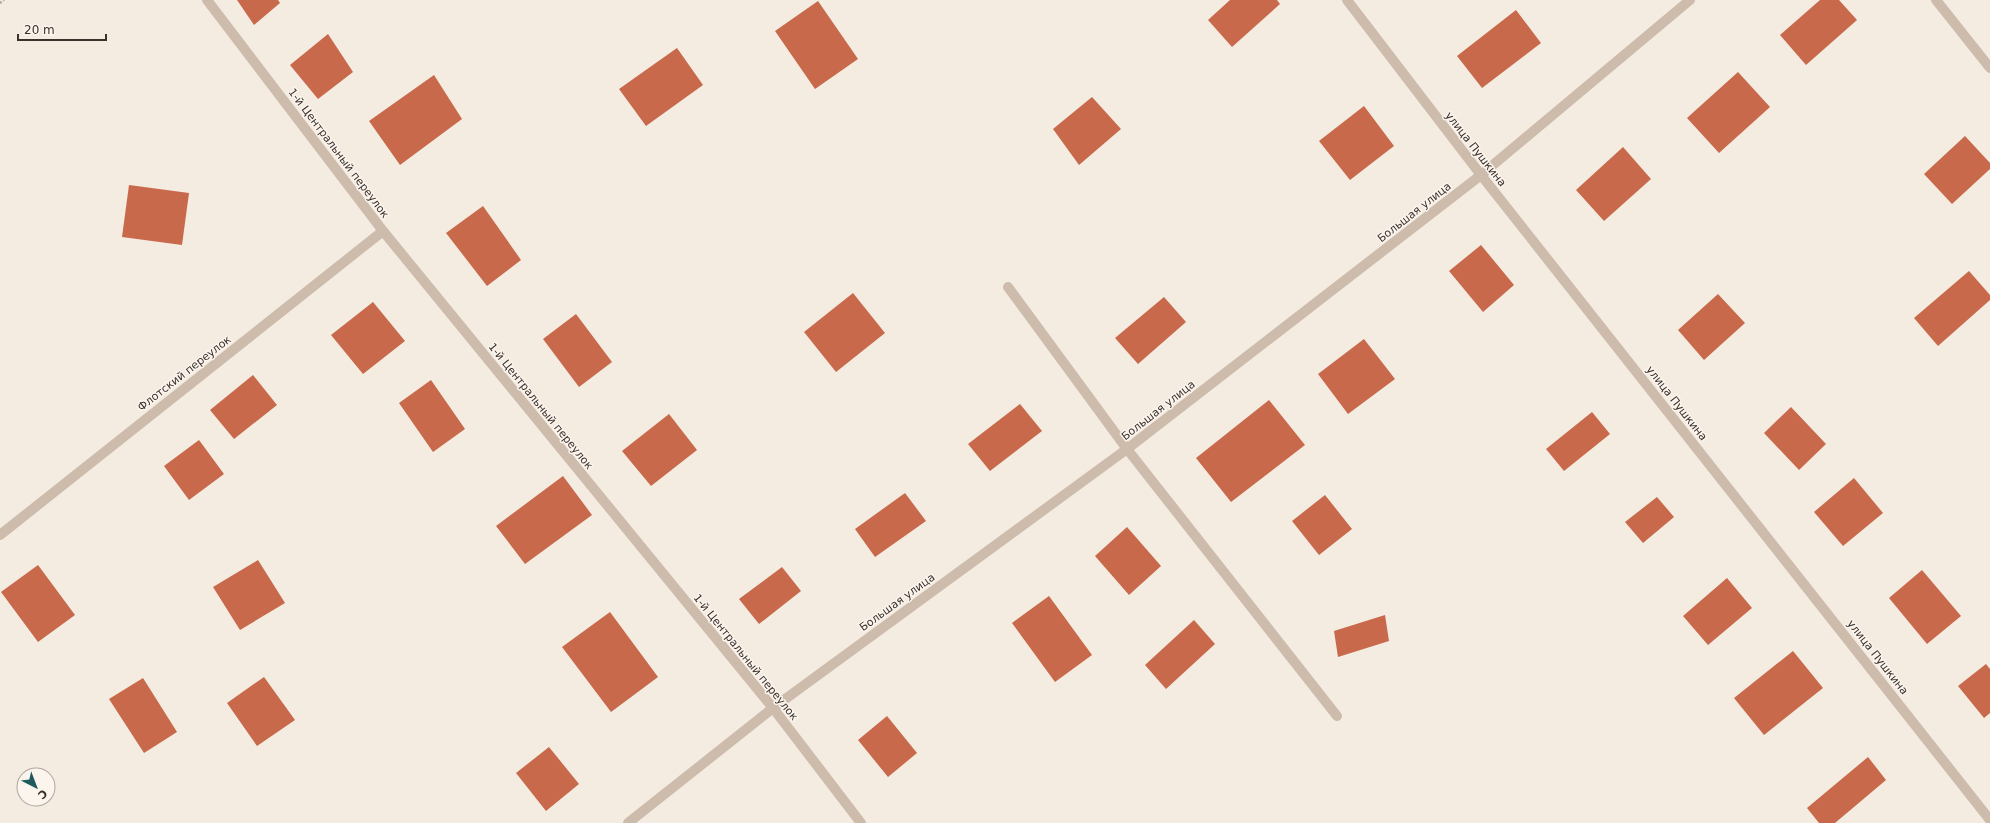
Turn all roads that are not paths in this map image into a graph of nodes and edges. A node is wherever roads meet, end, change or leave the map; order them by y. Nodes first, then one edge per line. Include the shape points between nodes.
1 (207, 0) edge
2 (1346, 0) edge
3 (1690, 0) edge
4 (1936, 0) edge
5 (1990, 68) edge
6 (1481, 175) junction
7 (383, 231) junction
8 (1008, 287) dead end
9 (1127, 449) junction
10 (0, 535) edge
11 (773, 708) junction
12 (1337, 716) dead end
13 (1990, 820) edge
14 (628, 823) edge
15 (861, 823) edge

1 - 7 street, 1-й Центральный переулок
2 - 6 street, улица Пушкина
3 - 6 street, Большая улица
4 - 5 street
6 - 9 street, Большая улица
6 - 13 street, улица Пушкина
7 - 10 street, Флотский переулок
7 - 11 street, 1-й Центральный переулок
8 - 9 street
9 - 11 street, Большая улица
9 - 12 street
11 - 14 street, Большая улица
11 - 15 street, 1-й Центральный переулок

